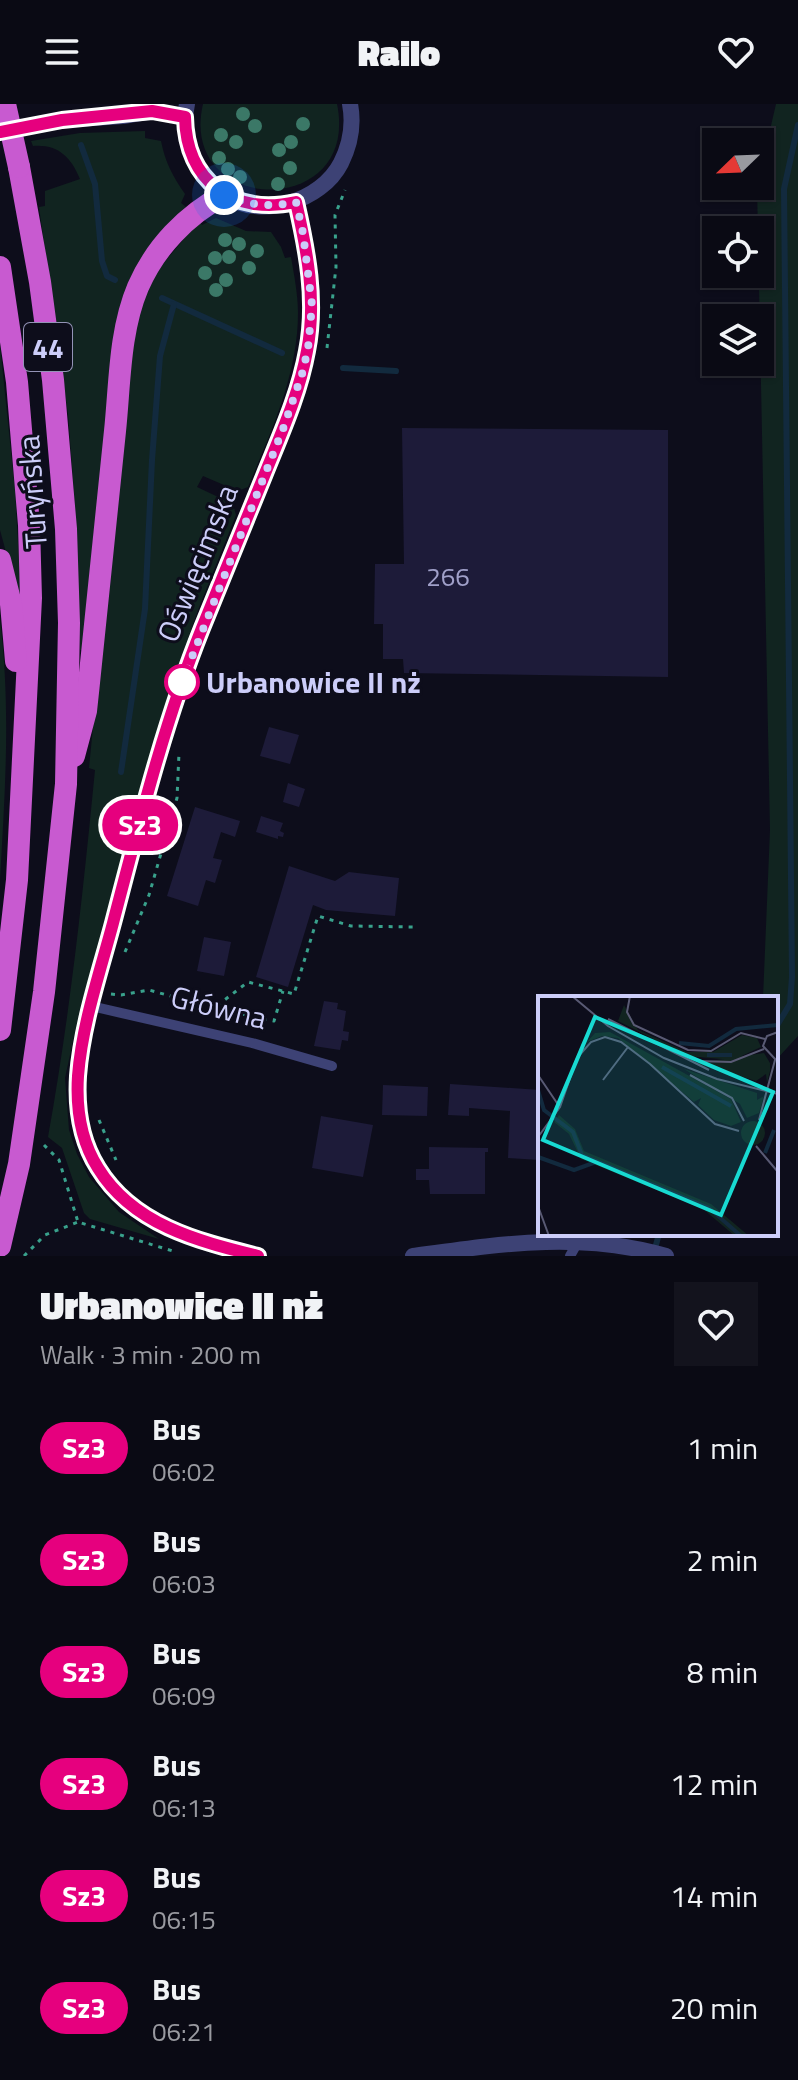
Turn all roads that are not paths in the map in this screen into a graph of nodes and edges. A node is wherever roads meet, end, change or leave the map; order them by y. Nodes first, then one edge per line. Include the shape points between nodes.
1 (5, 104) edge
2 (350, 104) edge
3 (186, 110) edge
4 (0, 132) edge
5 (224, 195) junction
6 (296, 202) junction
7 (0, 267) edge
8 (0, 560) edge
9 (24, 740) junction
10 (66, 784) junction
11 (99, 1008) junction
12 (0, 1030) edge
13 (332, 1066) dead end
14 (579, 1240) junction
15 (0, 1246) edge
16 (258, 1256) edge
17 (413, 1256) edge
18 (570, 1256) edge
19 (666, 1256) edge

1 - 10 highway, Turyńska / 44, bridge via 40,282 66,529
2 - 6 street via 352,132 338,169 326,184
3 - 4 street
3 - 5 street via 194,164
5 - 6 street via 267,206
5 - 10 highway via 196,211 163,247 139,284 129,313 86,711
6 - 11 street, Oświęcimska via 312,305 302,374 183,681 152,782
7 - 9 highway, Turyńska / 44 via 17,382 29,525
8 - 9 highway via 11,604
9 - 12 highway, 44 via 17,880
10 - 15 highway, 44 via 29,1107
11 - 13 lane, Główna
11 - 16 street, Oświęcimska via 78,1081 87,1146 98,1168 125,1200 152,1220
14 - 17 street
14 - 18 lane
14 - 19 street

